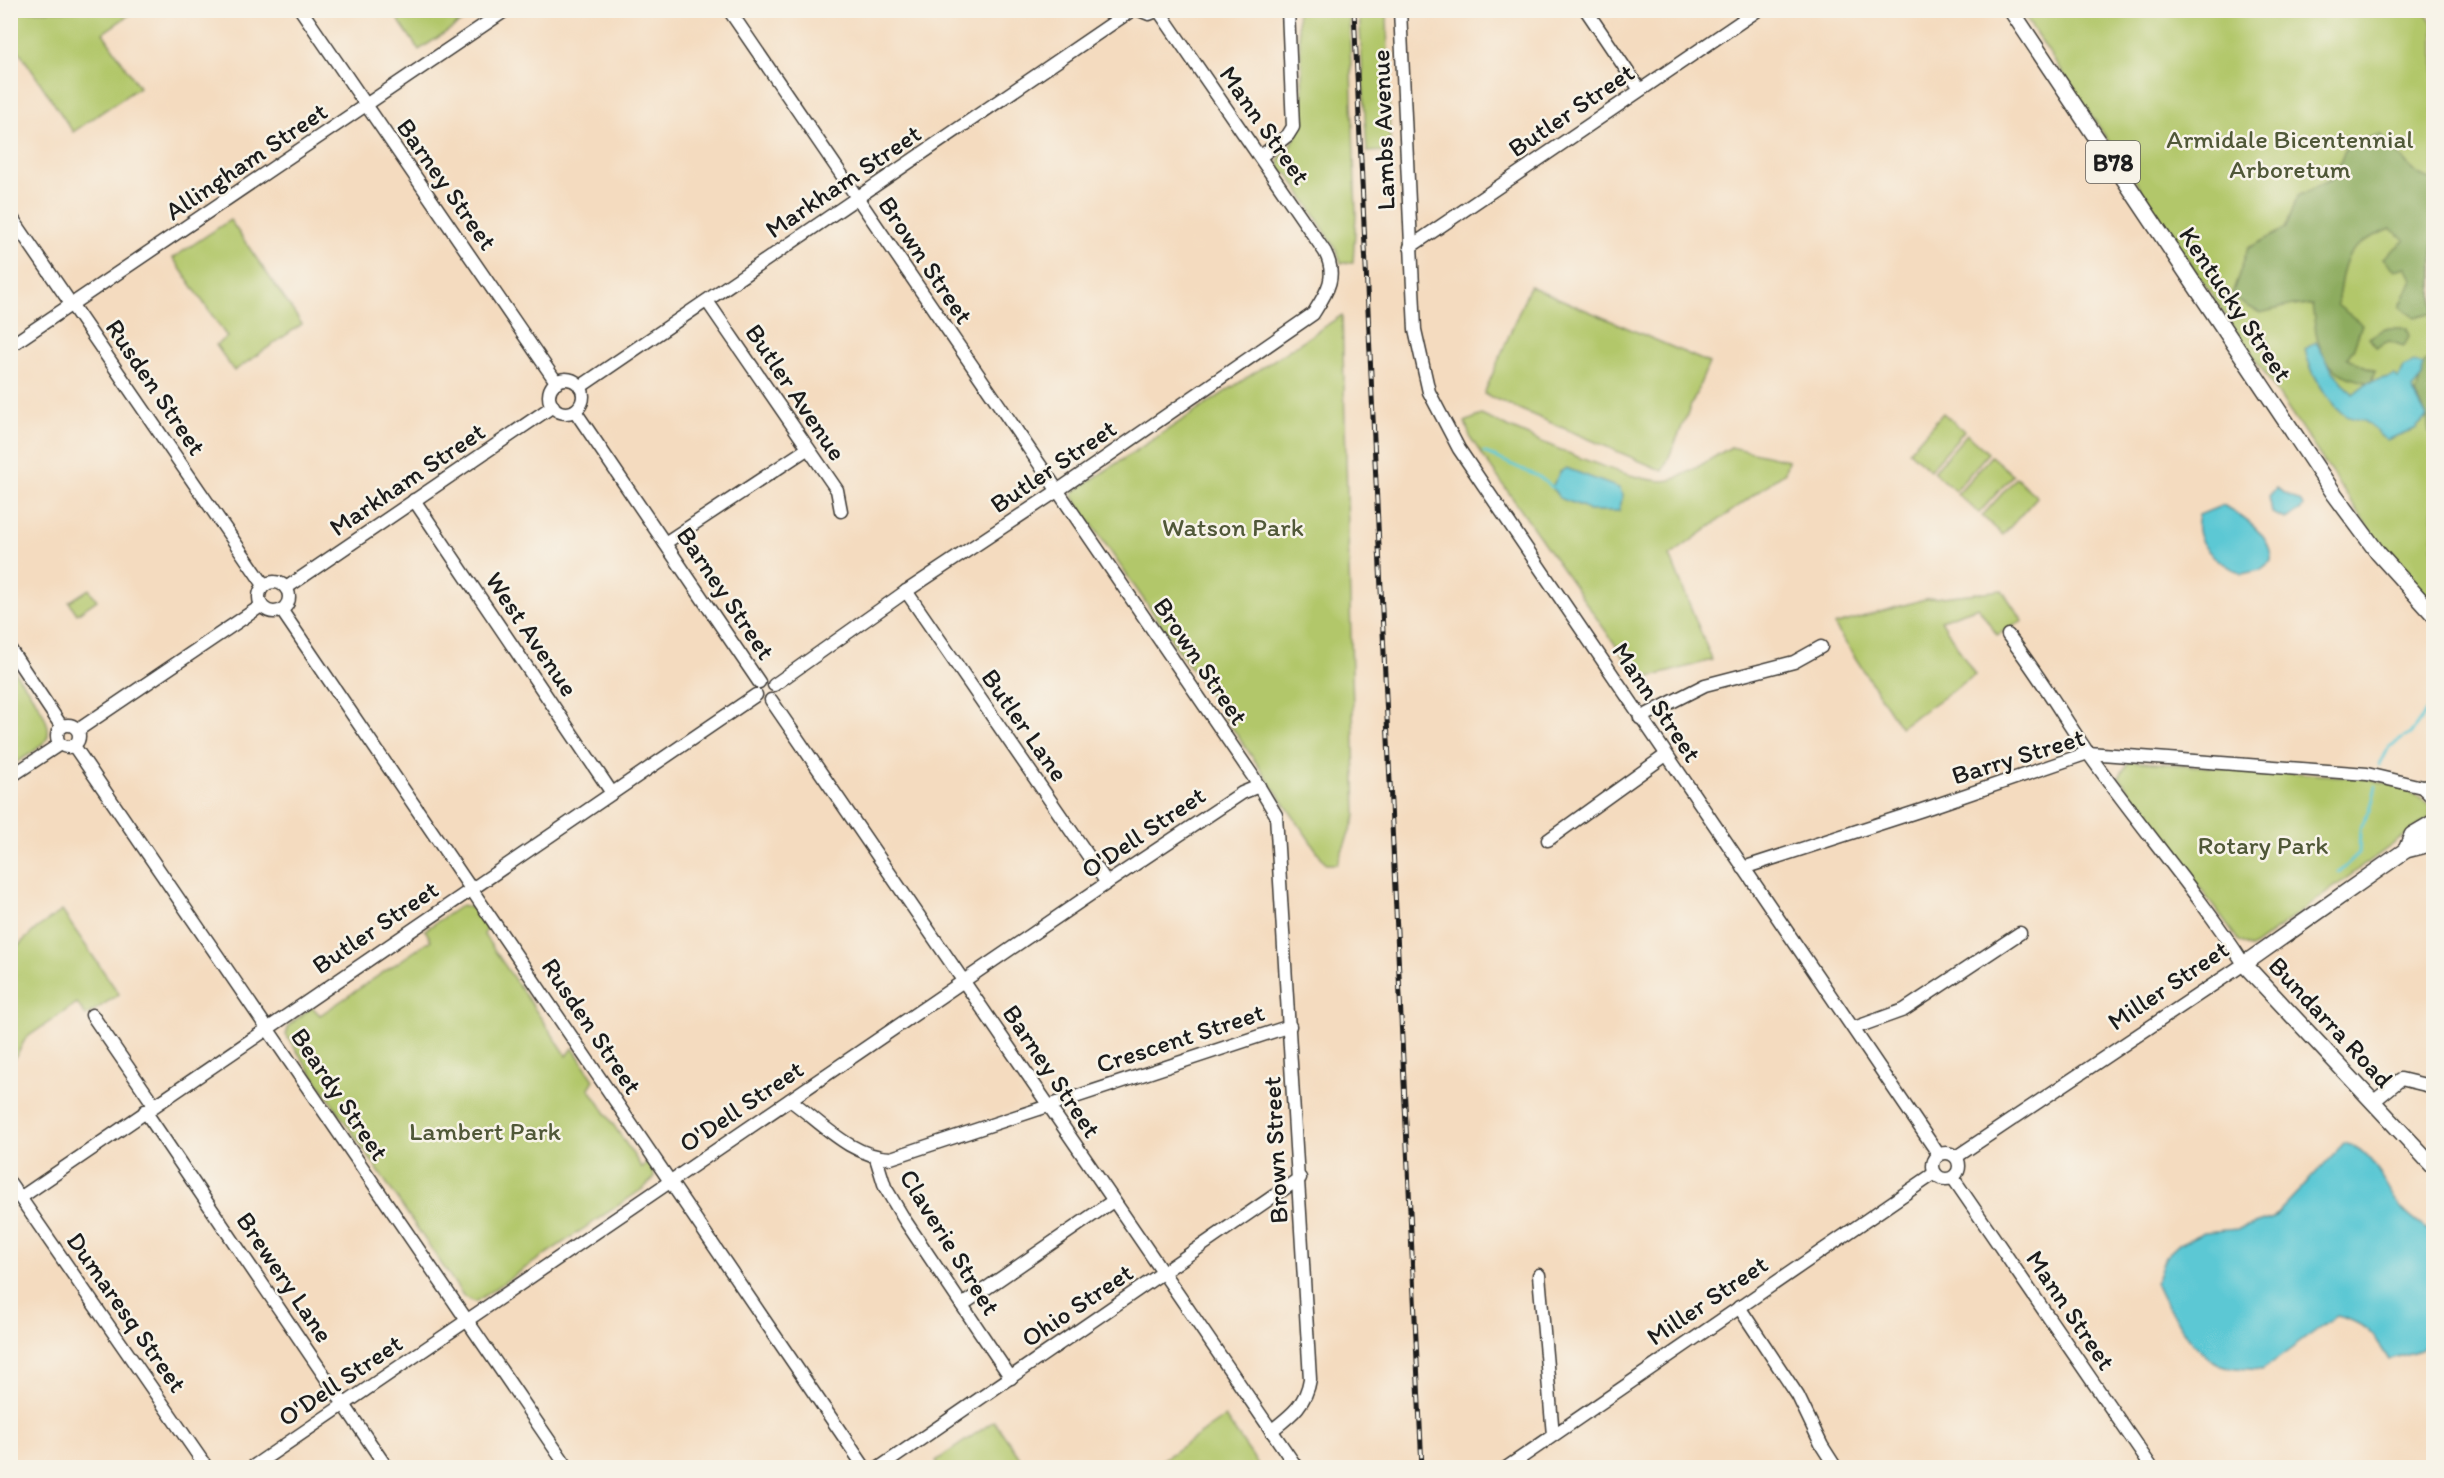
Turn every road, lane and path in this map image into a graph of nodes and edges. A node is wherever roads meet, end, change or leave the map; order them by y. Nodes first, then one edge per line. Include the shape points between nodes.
1 (301, 10) edge
2 (506, 10) edge
3 (729, 10) edge
4 (1132, 10) edge
5 (1139, 10) edge
6 (1288, 10) edge
7 (1400, 10) edge
8 (1586, 10) edge
9 (1758, 10) edge
10 (2011, 10) edge
11 (1159, 11) edge
12 (1640, 90) junction
13 (366, 107) junction
14 (1260, 157) junction
15 (857, 198) junction
16 (10, 215) edge
17 (1410, 247) junction
18 (1332, 266) joint
19 (708, 301) junction
20 (72, 304) junction
21 (10, 346) edge
22 (557, 382) junction
23 (580, 387) junction
24 (553, 406) junction
25 (575, 411) junction
26 (807, 449) junction
27 (1057, 491) junction
28 (414, 500) junction
29 (842, 510) dead end
30 (665, 543) junction
31 (264, 585) junction
32 (286, 588) junction
33 (906, 591) junction
34 (261, 606) junction
35 (282, 611) junction
36 (2433, 615) edge
37 (2008, 635) dead end
38 (1821, 647) dead end
39 (10, 650) edge
40 (759, 682) junction
41 (774, 685) junction
42 (756, 695) junction
43 (771, 700) junction
44 (1640, 718) junction
45 (62, 727) junction
46 (78, 730) junction
47 (60, 744) junction
48 (74, 746) junction
49 (2088, 753) junction
50 (1666, 754) junction
51 (10, 777) edge
52 (1259, 786) junction
53 (2428, 787) edge
54 (612, 793) junction
55 (2433, 799) edge
56 (2433, 822) edge
57 (2433, 838) edge
58 (1548, 840) dead end
59 (2406, 850) junction
60 (1743, 868) junction
61 (1107, 883) junction
62 (472, 889) junction
63 (2020, 933) dead end
64 (2244, 964) junction
65 (964, 981) junction
66 (92, 1014) dead end
67 (1290, 1026) junction
68 (267, 1028) junction
69 (1854, 1028) junction
70 (2433, 1088) edge
71 (789, 1100) junction
72 (2373, 1102) junction
73 (1048, 1106) junction
74 (149, 1108) junction
75 (1939, 1155) junction
76 (1956, 1157) junction
77 (876, 1158) junction
78 (2433, 1167) edge
79 (1935, 1173) junction
80 (1300, 1178) junction
81 (1953, 1178) junction
82 (671, 1182) junction
83 (10, 1183) edge
84 (20, 1198) junction
85 (1113, 1201) junction
86 (1163, 1274) junction
87 (1539, 1275) dead end
88 (962, 1305) junction
89 (1739, 1307) junction
90 (467, 1320) junction
91 (1011, 1378) junction
92 (344, 1404) junction
93 (1271, 1431) junction
94 (1553, 1434) junction
95 (207, 1467) edge
96 (251, 1467) edge
97 (387, 1467) edge
98 (568, 1467) edge
99 (865, 1467) edge
100 (879, 1467) edge
101 (1297, 1467) edge
102 (1506, 1467) edge
103 (1836, 1467) edge
104 (2152, 1467) edge

1 - 13 street, Barney Street
2 - 13 street, Allingham Street
3 - 15 street, Brown Street
4 - 15 street, Markham Street
5 - 11 street via 1149,14
6 - 14 street via 1293,127
7 - 17 street, Lambs Avenue
8 - 12 street
9 - 12 street, Butler Street
10 - 36 main road, Kentucky Street / B78 via 2335,495 2378,553
11 - 14 street, Mann Street
12 - 17 street, Butler Street
13 - 20 street, Allingham Street
13 - 22 street, Barney Street
14 - 18 street, Mann Street
15 - 19 street, Markham Street
15 - 27 street, Brown Street
16 - 20 street, Rusden Street
17 - 44 street, Mann Street via 1415,330 1429,392 1442,420
18 - 27 street, Butler Street via 1328,289 1313,314
19 - 23 street, Markham Street
19 - 26 street, Butler Avenue
20 - 21 street, Allingham Street
20 - 31 street, Rusden Street
22 - 23 street via 570,380
22 - 24 street via 550,393
23 - 25 street via 583,400
24 - 25 street via 563,413
24 - 28 street, Markham Street
25 - 30 street, Barney Street
26 - 29 street, Butler Avenue via 837,490
26 - 30 street
27 - 33 street, Butler Street
27 - 52 street, Brown Street
28 - 32 street, Markham Street
28 - 54 street, West Avenue
30 - 40 street, Barney Street
31 - 32 street via 275,582
31 - 34 street via 259,592
32 - 35 street via 290,600
33 - 41 street, Butler Street
33 - 61 street, Butler Lane
34 - 35 street via 270,612
34 - 46 street
35 - 62 street, Rusden Street
37 - 49 street via 2035,669
38 - 44 street via 1794,662 1706,685
39 - 45 street
40 - 41 street via 766,680
40 - 42 street
41 - 43 street
42 - 43 street
42 - 54 street, Butler Street
43 - 65 street, Barney Street
44 - 50 street, Mann Street
45 - 46 street via 71,725
45 - 47 street via 57,735
46 - 48 street via 79,740
47 - 48 street
47 - 51 street
48 - 68 street, Beardy Street
49 - 53 street, Barry Street via 2367,774
49 - 60 street, Barry Street
49 - 64 street
50 - 58 street
50 - 60 street, Mann Street
52 - 61 street, O'Dell Street
52 - 67 street, Brown Street via 1276,815
53 - 55 street, Barry Street
54 - 62 street, Butler Street
56 - 59 main road, Miller Street via 2412,835
57 - 59 main road, Miller Street
59 - 64 main road, Miller Street
60 - 69 street, Mann Street
61 - 65 street, O'Dell Street
62 - 68 street, Butler Street
62 - 82 street, Rusden Street
63 - 69 street via 1904,1010
64 - 72 main road, Bundarra Road
64 - 76 street, Miller Street
65 - 71 street, O'Dell Street
65 - 73 street, Barney Street
66 - 74 street, Brewery Lane
67 - 73 street, Crescent Street
67 - 80 street, Brown Street
68 - 74 street, Butler Street
68 - 90 street, Beardy Street
69 - 75 street, Mann Street
70 - 72 street via 2401,1079
71 - 77 street via 859,1152
71 - 82 street, O'Dell Street
72 - 78 main road, Bundarra Road
73 - 77 street, Crescent Street via 903,1155
73 - 85 street, Barney Street
74 - 84 street, Butler Street
74 - 92 street, Brewery Lane
75 - 76 street via 1948,1153
75 - 79 street via 1933,1163
76 - 81 street via 1960,1168
77 - 88 street, Claverie Street via 885,1187
79 - 81 street via 1943,1179
79 - 89 street, Miller Street
80 - 86 street, Ohio Street
80 - 93 street, Brown Street via 1310,1379 1307,1396 1294,1413
81 - 104 street, Mann Street
82 - 90 street, O'Dell Street
82 - 99 street, Rusden Street
83 - 84 street, Dumaresq Street
84 - 95 street, Dumaresq Street
85 - 86 street, Barney Street
85 - 88 street
86 - 91 street, Ohio Street
86 - 93 street, Barney Street
87 - 94 street
88 - 91 street, Claverie Street
89 - 94 street, Miller Street
89 - 103 street via 1798,1396
90 - 92 street, O'Dell Street
90 - 98 street, Beardy Street
91 - 100 street, Ohio Street
92 - 96 street, O'Dell Street
92 - 97 street, Brewery Lane
93 - 101 street, Barney Street
94 - 102 street, Miller Street

